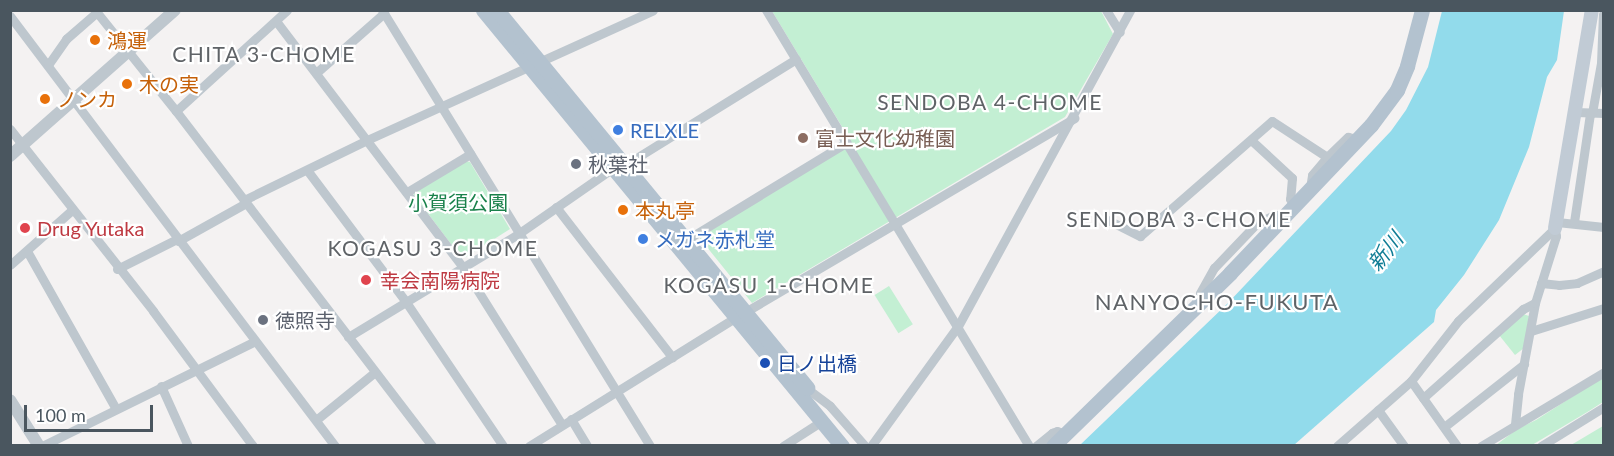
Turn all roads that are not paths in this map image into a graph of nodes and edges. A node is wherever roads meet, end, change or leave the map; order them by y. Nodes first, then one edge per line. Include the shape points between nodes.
1 (175, 10) edge
2 (287, 10) edge
3 (483, 10) edge
4 (497, 10) edge
5 (653, 10) edge
6 (766, 10) edge
7 (1106, 10) edge
8 (1130, 10) edge
9 (1422, 10) edge
10 (96, 11) edge
11 (383, 12) edge
12 (1597, 13) edge
13 (10, 16) edge
14 (276, 21) junction
15 (1120, 32) junction
16 (129, 51) junction
17 (796, 59) junction
18 (48, 65) junction
19 (535, 65) junction
20 (316, 73) junction
21 (75, 100) junction
22 (441, 107) junction
23 (176, 111) junction
24 (1586, 113) junction
25 (1604, 113) edge
26 (1074, 118) junction
27 (10, 129) edge
28 (1357, 139) junction
29 (367, 140) junction
30 (1251, 140) junction
31 (847, 142) junction
32 (22, 145) junction
33 (470, 154) junction
34 (10, 156) edge
35 (1327, 157) junction
36 (619, 166) junction
37 (307, 170) junction
38 (1310, 188) junction
39 (407, 192) junction
40 (245, 202) junction
41 (556, 207) junction
42 (72, 210) junction
43 (1289, 210) junction
44 (1108, 220) dead end
45 (896, 222) junction
46 (1574, 222) junction
47 (1556, 225) junction
48 (1604, 227) edge
49 (518, 234) junction
50 (178, 240) junction
51 (686, 240) junction
52 (27, 250) junction
53 (10, 265) edge
54 (463, 267) junction
55 (117, 269) junction
56 (1604, 272) edge
57 (1541, 283) junction
58 (406, 302) junction
59 (1535, 303) junction
60 (1604, 308) edge
61 (740, 315) junction
62 (958, 326) junction
63 (1531, 331) junction
64 (348, 337) junction
65 (255, 341) junction
66 (672, 357) junction
67 (1524, 364) junction
68 (196, 370) junction
69 (375, 372) junction
70 (1604, 372) edge
71 (1411, 381) junction
72 (161, 386) junction
73 (809, 390) junction
74 (616, 391) junction
75 (1423, 398) junction
76 (10, 400) edge
77 (116, 407) junction
78 (1604, 407) edge
79 (1378, 410) junction
80 (571, 419) junction
81 (316, 420) junction
82 (822, 421) junction
83 (1515, 424) junction
84 (562, 425) junction
85 (1444, 428) junction
86 (1065, 434) junction
87 (1342, 444) edge
88 (40, 446) edge
89 (188, 446) edge
90 (253, 446) edge
91 (335, 446) edge
92 (432, 446) edge
93 (503, 446) edge
94 (528, 446) edge
95 (587, 446) edge
96 (650, 446) edge
97 (783, 446) edge
98 (832, 446) edge
99 (842, 446) edge
100 (855, 446) edge
101 (865, 446) edge
102 (872, 446) edge
103 (1029, 446) edge
104 (1036, 446) edge
105 (1053, 446) edge
106 (1404, 446) edge
107 (1457, 446) edge
108 (1481, 446) edge
109 (1541, 446) edge

1 - 16 street
2 - 14 street
3 - 19 main road
4 - 19 main road
5 - 19 street
6 - 17 street
7 - 15 street
8 - 15 street
9 - 28 main road via 1407,66 1396,90
10 - 16 street
10 - 18 street via 66,39
11 - 20 street
11 - 22 street
12 - 24 main road
13 - 18 street
14 - 20 street
14 - 23 street
15 - 26 street
16 - 21 street
16 - 23 street
17 - 31 street
17 - 36 street
18 - 21 street
19 - 22 street
19 - 36 main road
20 - 29 street
21 - 32 street
21 - 50 street
22 - 29 street
22 - 33 street
23 - 40 street
24 - 25 street
24 - 46 street
24 - 47 main road
26 - 45 street
26 - 62 street
27 - 32 street
28 - 35 street via 1348,137
28 - 38 main road
29 - 37 street
29 - 39 street
30 - 35 street via 1272,121
30 - 43 street via 1292,178
30 - 44 street via 1140,236
31 - 45 street
31 - 51 street
32 - 34 street
32 - 42 street
33 - 39 street
33 - 49 street
35 - 38 street via 1312,175
36 - 41 street
36 - 51 main road
36 - 61 main road
37 - 40 street
37 - 58 street
38 - 43 main road
39 - 54 street
40 - 50 street
40 - 64 street
41 - 49 street
41 - 66 street
42 - 52 street
42 - 55 street
43 - 86 main road
45 - 61 street
45 - 62 street
46 - 47 street
46 - 48 street
47 - 57 street
47 - 71 street via 1458,321
49 - 54 street
49 - 74 street
50 - 55 street
50 - 65 street
51 - 61 main road
52 - 53 street
52 - 77 street
54 - 58 street
54 - 84 street
55 - 68 street
56 - 57 street via 1577,283
57 - 59 street
58 - 64 street
58 - 93 street
59 - 63 street
59 - 75 street via 1523,309
60 - 63 street
61 - 66 street
61 - 73 main road
61 - 82 main road
62 - 102 street
62 - 103 street
63 - 67 street
64 - 69 street
65 - 68 street
65 - 81 street
66 - 74 street
67 - 83 street
67 - 85 street
68 - 72 street
68 - 90 street
69 - 81 street
69 - 92 street
70 - 83 street
71 - 75 street
71 - 79 street
72 - 77 street
72 - 89 street
73 - 100 main road
73 - 101 street via 830,406
74 - 80 street
74 - 96 street
75 - 85 street
76 - 88 street
77 - 88 street
78 - 109 street
79 - 87 street
79 - 106 street
80 - 84 street
80 - 95 street
81 - 91 street
82 - 97 street
82 - 98 street
82 - 99 main road
83 - 108 street
84 - 94 street
85 - 107 street
86 - 104 street via 1052,433
86 - 105 main road

